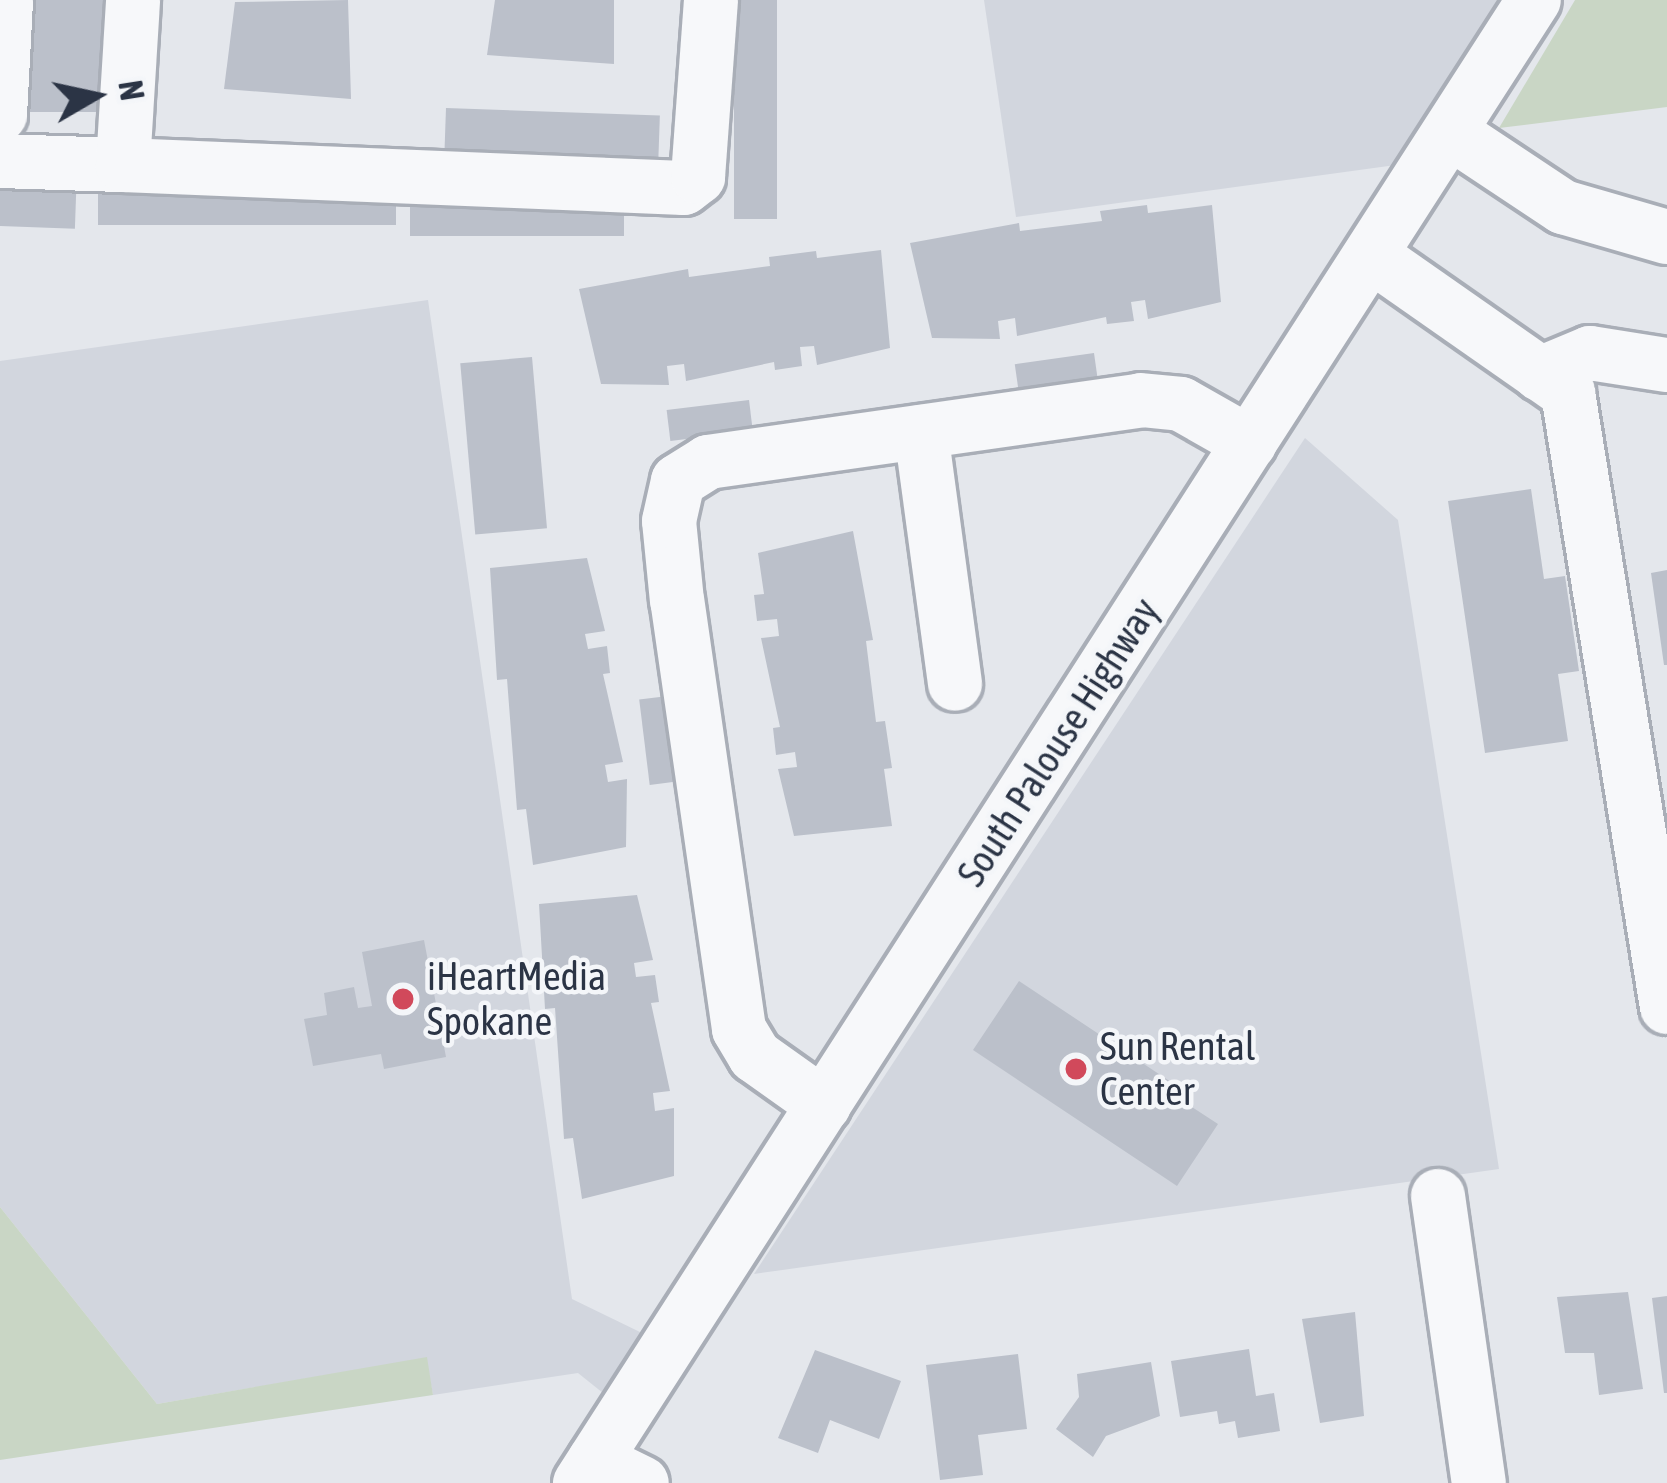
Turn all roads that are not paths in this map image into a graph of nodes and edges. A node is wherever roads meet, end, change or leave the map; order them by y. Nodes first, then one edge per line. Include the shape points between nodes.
1 (6, 0) edge
2 (134, 0) edge
3 (711, 0) edge
4 (1534, 0) edge
5 (0, 115) edge
6 (1450, 132) junction
7 (0, 161) edge
8 (123, 165) junction
9 (1667, 237) edge
10 (1371, 255) junction
11 (1666, 371) edge
12 (1540, 374) junction
13 (921, 432) junction
14 (1250, 443) junction
15 (955, 684) dead end
16 (1667, 1007) edge
17 (824, 1105) junction
18 (1438, 1196) dead end
19 (606, 1475) edge
20 (1479, 1483) edge

1 - 5 street
2 - 8 street
3 - 8 street via 698,177 684,188
4 - 6 street, South Palouse Highway
6 - 9 street via 1562,207
6 - 10 street, South Palouse Highway
7 - 8 street
10 - 12 street
10 - 14 street, South Palouse Highway
11 - 12 street via 1590,353
12 - 16 street via 1568,393
13 - 14 street via 1141,400 1181,404
13 - 15 street
13 - 17 street via 708,462 678,481 669,521 740,1029 754,1056
14 - 17 street, South Palouse Highway
17 - 19 street, South Palouse Highway
18 - 20 street

